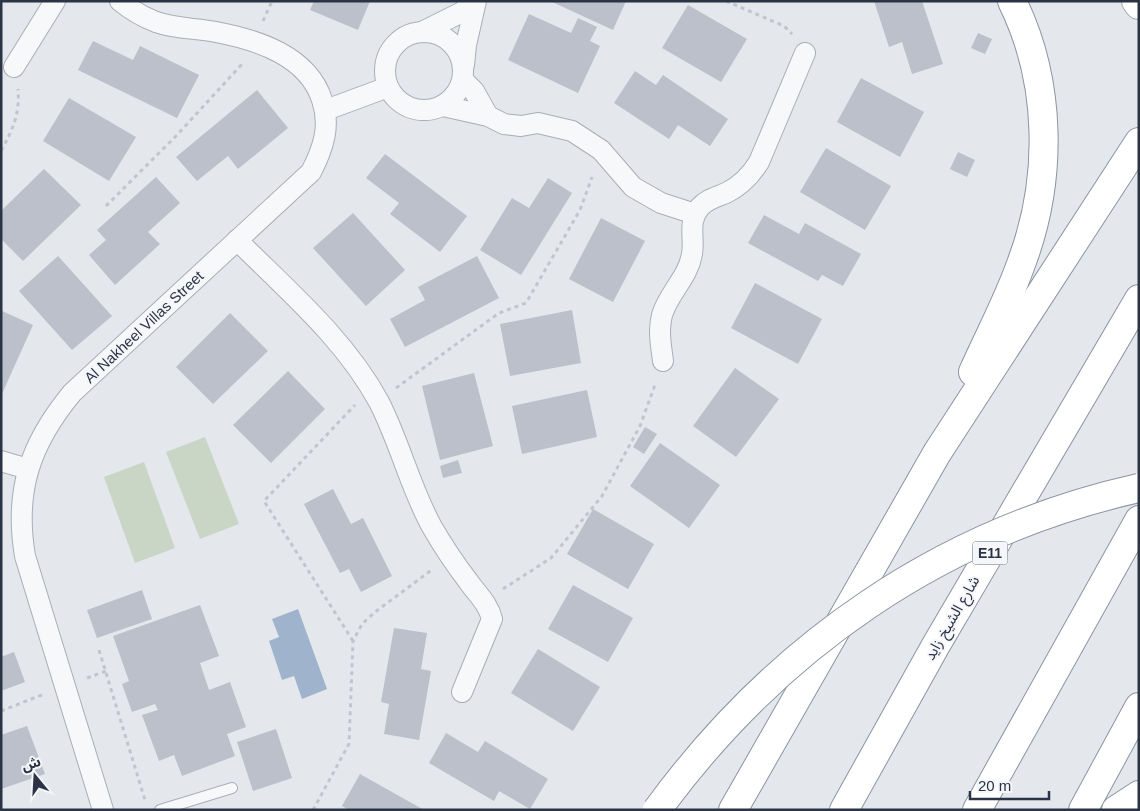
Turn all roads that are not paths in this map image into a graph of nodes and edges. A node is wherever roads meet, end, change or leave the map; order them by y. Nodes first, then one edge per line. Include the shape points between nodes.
1 (56, 1) edge
2 (120, 1) edge
3 (475, 1) edge
4 (1012, 1) edge
5 (1136, 1) edge
6 (1139, 4) edge
7 (424, 31) junction
8 (805, 52) road end
9 (14, 67) road end
10 (463, 75) junction
11 (388, 87) junction
12 (443, 106) junction
13 (326, 110) junction
14 (488, 116) junction
15 (1139, 142) edge
16 (695, 214) junction
17 (237, 240) junction
18 (1139, 299) edge
19 (663, 361) road end
20 (937, 453) junction
21 (1, 461) edge
22 (28, 469) junction
23 (1139, 488) edge
24 (1139, 520) edge
25 (462, 692) dead end
26 (1139, 706) edge
27 (232, 788) dead end
28 (1139, 795) edge
29 (103, 810) edge
30 (160, 810) edge
31 (657, 810) edge
32 (733, 810) edge
33 (844, 810) edge
34 (977, 810) edge
35 (1083, 810) edge
36 (1116, 810) edge

1 - 9 street
2 - 13 street, Al Nakheel Villas Street via 156,22 254,42 290,58 307,72 319,90
3 - 7 street via 462,12
3 - 10 street
4 - 20 main road via 1022,21 1036,68 1043,117 1044,167 1036,216 1022,264
5 - 6 main road
7 - 10 street via 444,36 458,51
7 - 11 street via 413,33 394,45 385,65
8 - 16 street via 751,174 729,192 707,201
10 - 12 street via 453,98
10 - 14 street
11 - 12 street via 405,106 418,110
11 - 13 street
12 - 14 street
13 - 17 street, Al Nakheel Villas Street via 326,132 321,153 311,172
14 - 16 street via 504,124 555,126 587,139 633,187 661,203
15 - 20 main road
16 - 19 street via 688,267 670,295 662,316 659,339
17 - 22 street, Al Nakheel Villas Street via 72,393 48,424
17 - 25 street via 347,354 375,395 396,439 418,500 450,556 489,608 492,619
18 - 33 main road, شارع الشيخ زايد / E11 via 936,645
20 - 32 main road
21 - 22 street
22 - 29 street, Al Nakheel Villas Street via 21,512 25,556
23 - 31 main road, bridge via 1086,501 987,538 917,574 851,616 769,681 697,757
24 - 34 main road
26 - 35 main road
27 - 30 lane
28 - 36 main road

